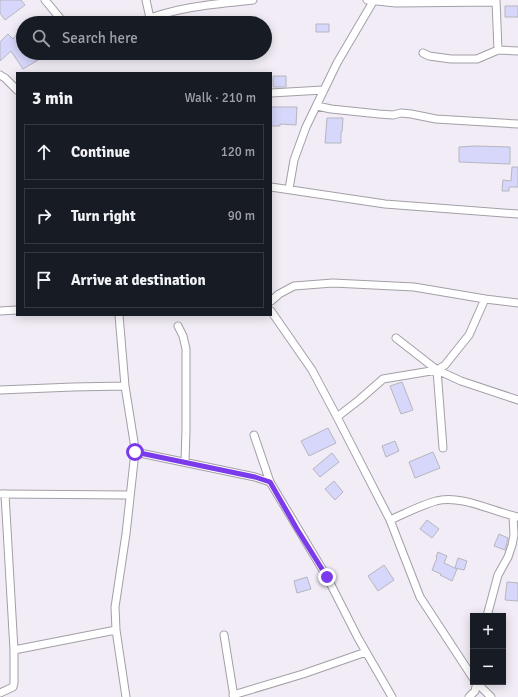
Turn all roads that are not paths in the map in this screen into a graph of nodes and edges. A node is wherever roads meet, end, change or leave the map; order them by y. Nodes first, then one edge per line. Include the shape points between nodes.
1 (45, 0) edge
2 (146, 0) edge
3 (253, 0) edge
4 (372, 0) edge
5 (496, 1) edge
6 (58, 16) edge
7 (150, 16) edge
8 (156, 16) edge
9 (498, 50) junction
10 (518, 51) edge
11 (423, 53) dead end
12 (0, 75) edge
13 (16, 89) edge
14 (323, 90) junction
15 (272, 93) edge
16 (317, 106) junction
17 (518, 124) edge
18 (272, 187) edge
19 (289, 189) junction
20 (518, 214) edge
21 (485, 299) junction
22 (272, 300) edge
23 (518, 302) edge
24 (16, 310) edge
25 (0, 311) edge
26 (272, 312) edge
27 (119, 316) edge
28 (178, 326) dead end
29 (396, 338) dead end
30 (437, 370) junction
31 (126, 386) junction
32 (0, 390) edge
33 (518, 400) edge
34 (337, 417) junction
35 (254, 435) dead end
36 (443, 448) dead end
37 (135, 452) junction
38 (185, 462) junction
39 (270, 482) junction
40 (3, 494) edge
41 (129, 495) junction
42 (516, 516) edge
43 (390, 520) junction
44 (488, 613) edge
45 (116, 630) junction
46 (224, 636) dead end
47 (14, 650) junction
48 (366, 652) junction
49 (470, 672) edge
50 (476, 685) edge
51 (480, 685) edge
52 (0, 694) edge
53 (234, 696) edge
54 (126, 697) edge
55 (392, 697) edge
56 (469, 697) edge
57 (491, 697) edge

1 - 6 street
2 - 7 street
3 - 8 street via 176,10
4 - 5 street via 396,3
4 - 14 street
5 - 9 street
9 - 10 street
9 - 11 street via 477,59 451,60
12 - 13 street
14 - 15 street
14 - 16 street
16 - 17 street via 379,114 401,113
16 - 19 street via 294,160
18 - 19 street
19 - 20 street via 386,204
21 - 22 street via 414,287 333,282 294,286
21 - 23 street
21 - 30 street via 469,335 445,365
24 - 25 street
26 - 34 street via 312,370
27 - 31 street
28 - 38 street via 186,349
29 - 30 street
30 - 33 street via 460,381
30 - 34 street via 383,379
30 - 36 street
31 - 32 street
31 - 37 street
34 - 43 street
35 - 39 street
37 - 38 street
37 - 41 street
38 - 39 street
39 - 48 street via 327,577
40 - 41 street
40 - 47 street
41 - 45 street via 115,607
42 - 43 street via 464,501 449,500 437,501
42 - 44 street via 512,545 498,575
43 - 49 street via 420,597
45 - 47 street
45 - 54 street
46 - 53 street
47 - 52 street via 14,683
48 - 53 street
48 - 55 street
50 - 56 street via 475,691
51 - 57 street

